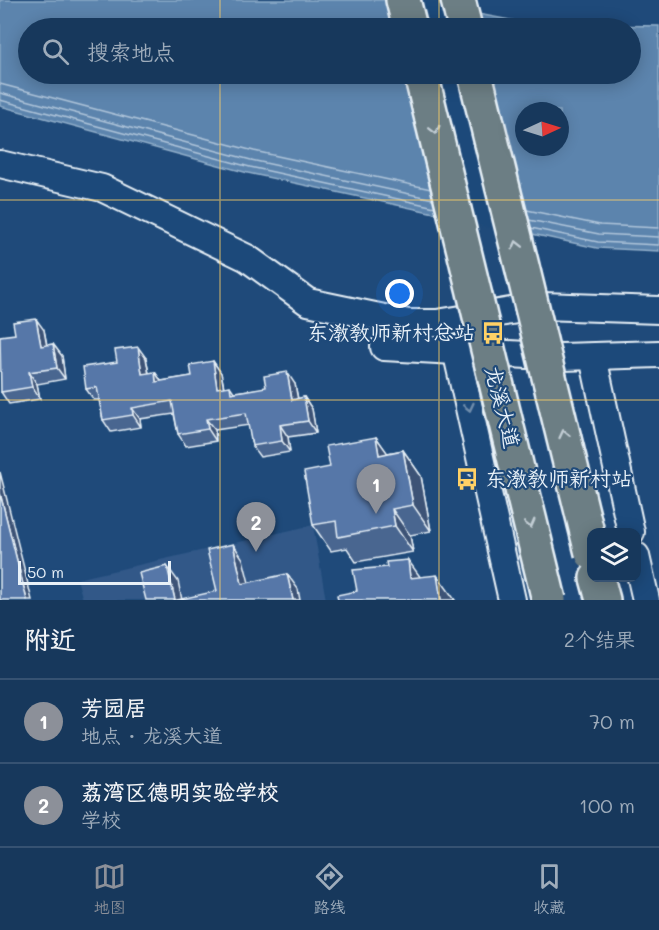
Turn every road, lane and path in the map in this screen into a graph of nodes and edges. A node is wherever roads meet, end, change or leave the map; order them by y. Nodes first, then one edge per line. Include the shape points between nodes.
1 (403, 0) edge
2 (458, 0) edge
3 (408, 18) edge
4 (462, 18) edge
5 (423, 84) edge
6 (477, 84) edge
7 (0, 164) edge
8 (659, 310) edge
9 (384, 347) dead end
10 (456, 350) junction
11 (659, 354) edge
12 (593, 357) junction
13 (630, 528) edge
14 (587, 536) edge
15 (641, 578) edge
16 (598, 582) edge
17 (512, 600) edge
18 (549, 600) edge
19 (603, 600) edge
20 (646, 600) edge

1 - 3 main road
2 - 4 main road
5 -> 18 main road, 龙溪大道, bridge
14 -> 6 main road, bridge
7 - 8 street via 102,188 247,258 309,302 408,323 437,323 566,305
9 - 10 street
10 - 12 street
10 -> 17 street
11 - 12 street
12 - 13 street
15 - 20 street
16 - 19 main road

